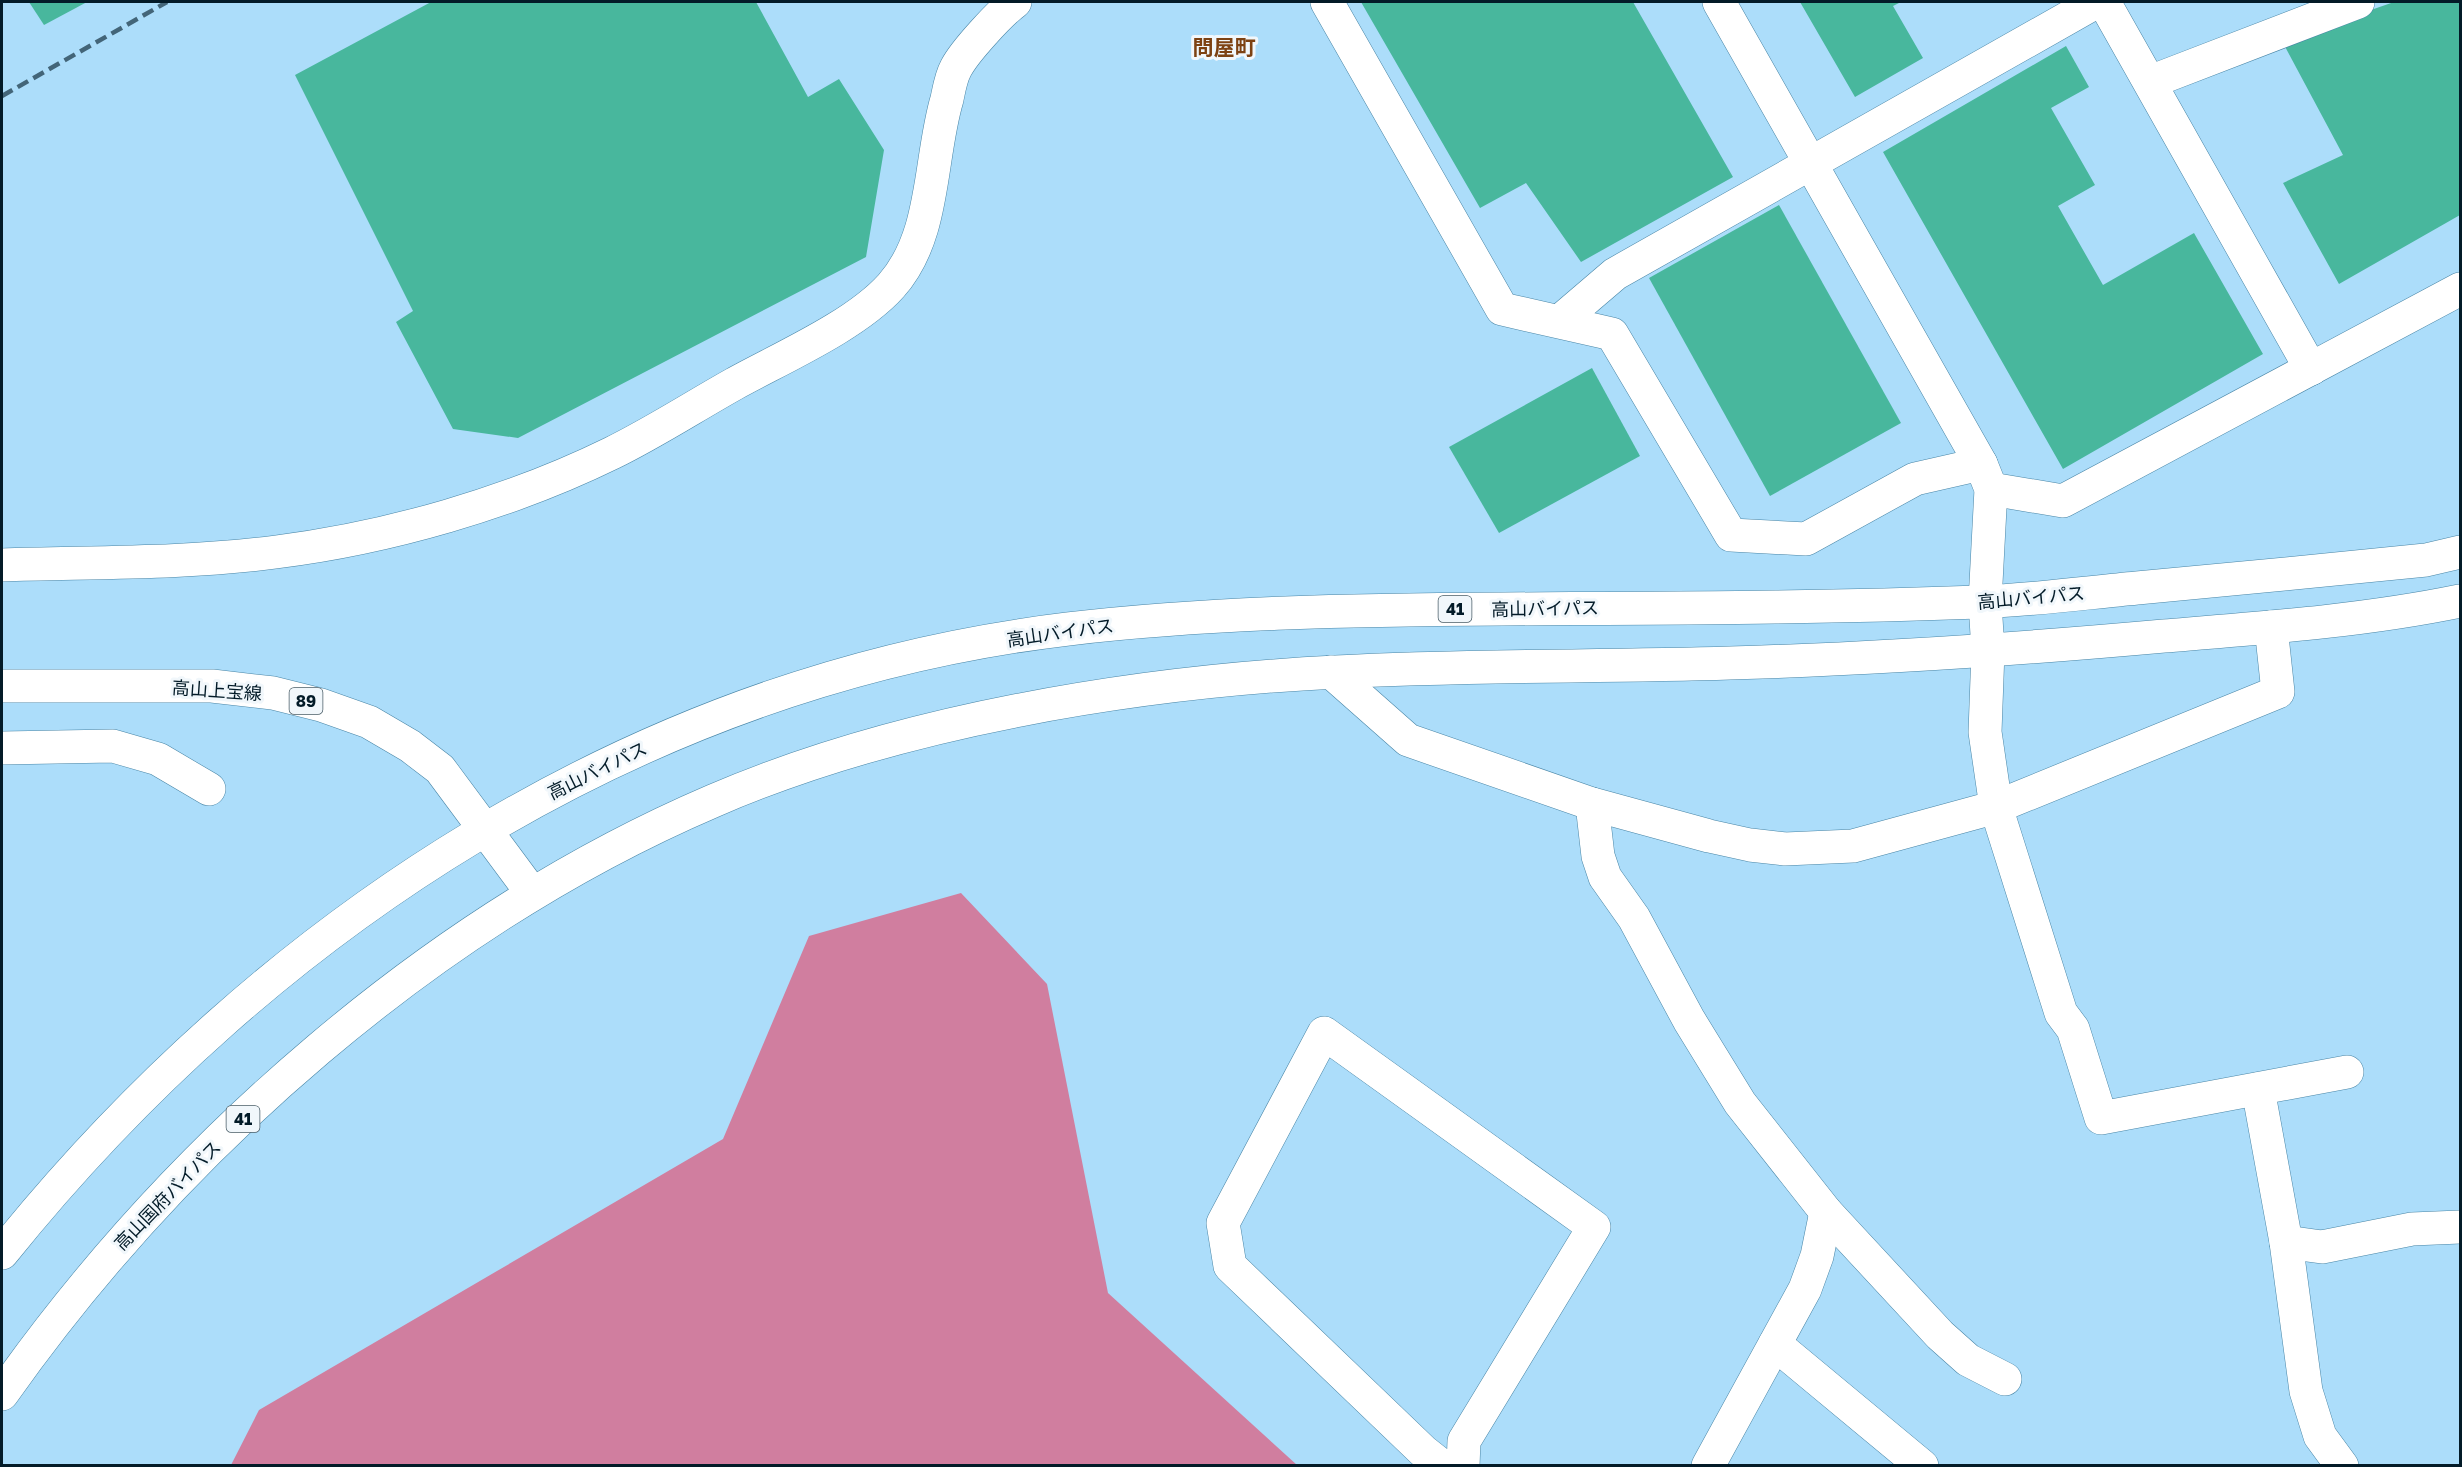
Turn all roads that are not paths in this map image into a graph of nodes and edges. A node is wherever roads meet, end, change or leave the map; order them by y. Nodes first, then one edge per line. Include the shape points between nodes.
1 (1015, 2) edge
2 (1328, 2) edge
3 (1719, 2) edge
4 (2096, 2) edge
5 (2104, 2) edge
6 (2358, 2) edge
7 (2150, 82) junction
8 (1812, 164) junction
9 (2460, 289) edge
10 (1560, 321) junction
11 (2311, 369) junction
12 (1986, 477) junction
13 (2460, 552) edge
14 (2, 565) edge
15 (2460, 601) edge
16 (1985, 602) junction
17 (2271, 627) junction
18 (1988, 651) junction
19 (1330, 672) junction
20 (2, 686) edge
21 (2, 748) edge
22 (209, 789) dead end
23 (1592, 804) junction
24 (1996, 807) junction
25 (485, 828) junction
26 (532, 893) junction
27 (2347, 1072) dead end
28 (2258, 1089) junction
29 (1826, 1212) junction
30 (2460, 1227) edge
31 (2286, 1242) junction
32 (2, 1253) edge
33 (1774, 1344) junction
34 (2005, 1380) dead end
35 (2, 1394) edge
36 (1442, 1466) edge
37 (1463, 1466) edge
38 (1708, 1466) edge
39 (1922, 1466) edge
40 (2342, 1466) edge

1 - 14 main road via 956,68 941,117 927,204 913,250 891,286 851,319 611,454 438,519 341,542 273,553 195,559
2 - 10 main road via 1502,309
3 - 8 main road
4 - 8 main road
5 - 7 main road
6 - 7 main road
7 - 11 main road
8 - 10 main road via 1615,274
8 - 12 main road
9 - 11 main road
10 - 12 main road via 1612,334 1731,535 1806,539 1915,478
11 - 12 main road via 2063,501
12 - 16 main road
13 - 16 main road, 高山バイパス / 41 via 2426,560
15 - 17 main road, 41
16 - 18 main road
16 - 25 main road, 高山バイパス / 41 via 1328,610 1064,629 931,652 809,685 692,726 580,776
17 - 18 main road, 41
17 - 24 main road via 2278,692
18 - 19 main road, 41 via 1731,663
18 - 24 main road via 1985,732
19 - 23 main road via 1408,740
19 - 26 main road, 41 via 1189,685 1059,703 939,728 822,760 719,798 624,841
20 - 25 main road, 高山上宝線 / 89 via 212,686 273,693 321,705 369,722 410,746 440,769
21 - 22 main road via 112,746 158,759
23 - 24 main road via 1709,836 1785,849 1853,846
23 - 29 main road via 1598,856 1605,877 1634,918 1740,1103
24 - 28 main road via 2061,1013 2073,1029 2101,1118
25 - 26 main road, 高山上宝線 / 89
25 - 32 main road, 41 via 336,928 243,1001 77,1163
26 - 35 main road, 高山国府バイパス / 41 via 365,1012 214,1146 117,1246 51,1323
27 - 28 main road
28 - 31 main road
29 - 33 main road via 1805,1289
29 - 34 main road via 1940,1335 1968,1360
30 - 31 main road via 2412,1229 2322,1247
31 - 40 main road via 2306,1391 2320,1436
33 - 38 main road
33 - 39 main road
36 - 37 main road via 1230,1266 1223,1223 1324,1033 1594,1227 1464,1441

